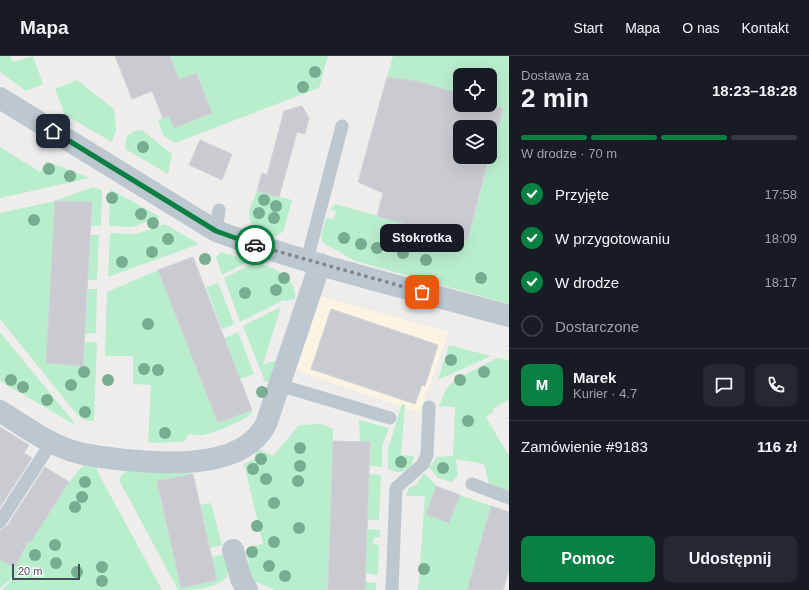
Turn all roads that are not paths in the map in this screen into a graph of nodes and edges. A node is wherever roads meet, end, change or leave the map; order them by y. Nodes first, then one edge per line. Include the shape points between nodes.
1 (0, 98) edge
2 (342, 126) dead end
3 (314, 262) junction
4 (509, 316) edge
5 (279, 385) junction
6 (429, 407) dead end
7 (0, 411) edge
8 (390, 418) dead end
9 (51, 442) junction
10 (472, 484) dead end
11 (509, 498) edge
12 (0, 522) edge
13 (233, 550) dead end
14 (248, 590) edge
15 (392, 590) edge

1 - 3 street via 218,220 284,254
2 - 3 lane
3 - 4 street
3 - 5 street
5 - 8 lane
5 - 9 street via 266,424 255,440 232,452 205,460 164,463 94,455 71,451
6 - 15 lane via 427,455 423,464 396,488
7 - 9 street
9 - 12 lane
10 - 11 lane
13 - 14 street via 241,579

